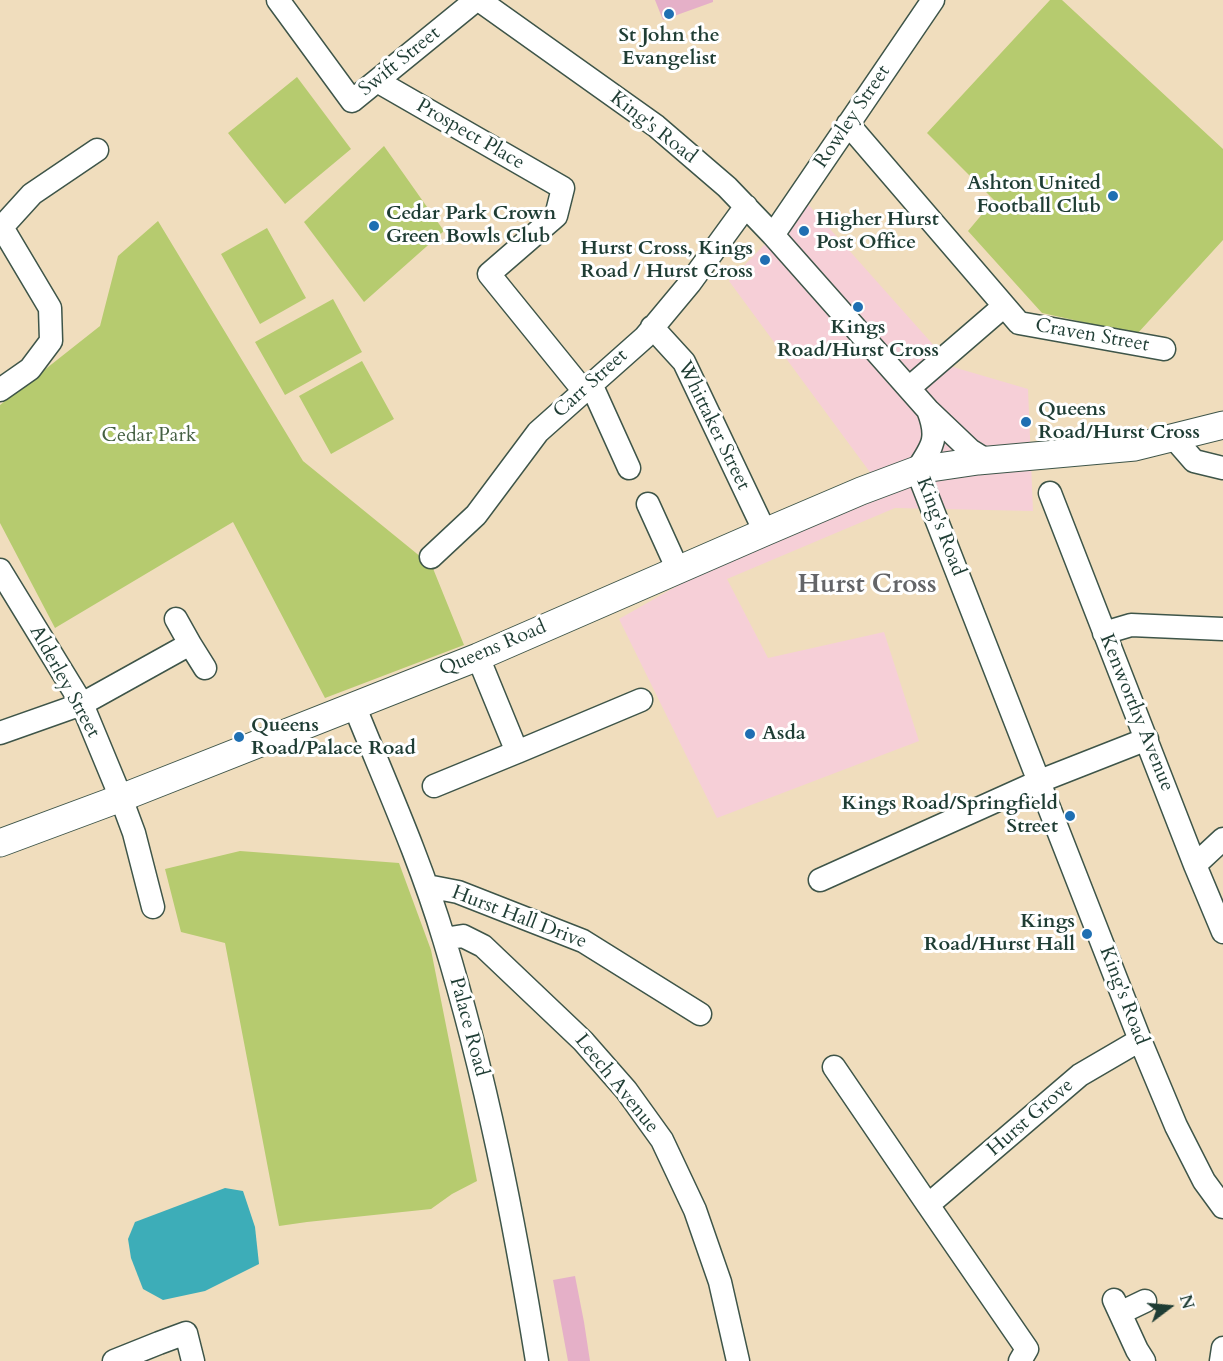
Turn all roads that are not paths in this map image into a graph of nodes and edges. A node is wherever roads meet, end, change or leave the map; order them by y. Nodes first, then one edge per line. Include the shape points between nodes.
1 (278, 0) edge
2 (477, 0) edge
3 (933, 0) edge
4 (378, 81) junction
5 (848, 124) junction
6 (97, 150) dead end
7 (746, 206) junction
8 (1, 225) edge
9 (772, 235) junction
10 (1012, 315) junction
11 (652, 327) junction
12 (1164, 349) dead end
13 (587, 387) junction
14 (909, 388) junction
15 (0, 390) edge
16 (928, 410) junction
17 (1223, 425) edge
18 (1174, 438) junction
19 (986, 460) junction
20 (629, 468) dead end
21 (1223, 468) edge
22 (917, 470) junction
23 (1050, 493) dead end
24 (648, 504) dead end
25 (765, 532) junction
26 (431, 557) dead end
27 (0, 570) edge
28 (678, 570) junction
29 (176, 619) dead end
30 (1223, 629) edge
31 (1104, 633) junction
32 (190, 644) junction
33 (478, 657) junction
34 (205, 668) dead end
35 (641, 700) dead end
36 (82, 704) junction
37 (354, 705) junction
38 (0, 733) edge
39 (1147, 739) junction
40 (517, 752) junction
41 (1040, 780) junction
42 (434, 786) dead end
43 (122, 798) junction
44 (1223, 839) edge
45 (0, 843) edge
46 (1195, 865) junction
47 (820, 880) dead end
48 (427, 886) junction
49 (153, 907) dead end
50 (1223, 932) edge
51 (444, 939) junction
52 (700, 1014) dead end
53 (1140, 1040) junction
54 (834, 1067) dead end
55 (928, 1205) junction
56 (1223, 1208) edge
57 (1145, 1301) dead end
58 (1223, 1348) edge
59 (114, 1361) edge
60 (193, 1361) edge
61 (537, 1361) edge
62 (738, 1361) edge
63 (1020, 1361) edge
64 (1144, 1361) edge
65 (1221, 1361) edge

1 - 4 street, Swift Street via 352,101
2 - 4 street, Swift Street
2 - 7 street, King's Road via 656,126
3 - 5 street, Rowley Street
4 - 13 street, Prospect Place via 563,188 556,216 489,274
5 - 9 street, Rowley Street
5 - 10 street
6 - 8 street via 32,194
7 - 9 street, King's Road
7 - 11 street, Carr Street via 690,283
8 - 15 street via 50,308 51,341 30,369
9 - 14 street, King's Road
10 - 12 street, Craven Street
10 - 14 street
11 - 13 street, Carr Street
11 - 25 street, Whittaker Street via 684,362
13 - 20 street
13 - 26 street, Carr Street via 538,432 476,515
14 - 16 street, King's Road
16 - 19 street
16 - 22 street, King's Road via 933,423 932,447
17 - 18 main road, Queens Road
18 - 19 main road, Queens Road via 1135,447
18 - 21 street via 1194,461
19 - 22 main road, Queens Road
22 - 25 main road, Queens Road
22 - 41 street, King's Road
23 - 31 street, Kenworthy Avenue
24 - 28 street
25 - 28 main road, Queens Road
27 - 36 street, Alderley Street
28 - 33 main road, Queens Road
29 - 32 street
30 - 31 street via 1131,625
31 - 39 street, Kenworthy Avenue
32 - 34 street
32 - 36 street
33 - 37 main road, Queens Road
33 - 40 street
35 - 40 street
36 - 38 street
36 - 43 street, Alderley Street
37 - 43 main road, Queens Road
37 - 48 street, Palace Road
39 - 41 street
39 - 46 street, Kenworthy Avenue
40 - 42 street
41 - 47 street
41 - 53 street, King's Road
43 - 45 main road, Queens Road
43 - 49 street, Alderley Street
44 - 46 street
46 - 50 street, Kenworthy Avenue
48 - 51 street, Palace Road
48 - 52 street, Hurst Hall Drive via 458,892 583,940
51 - 61 street, Palace Road via 489,1106
51 - 62 street, Leech Avenue via 463,936 483,946 584,1041 662,1140 695,1210 720,1282
53 - 55 street, Hurst Grove via 1080,1075
53 - 56 street, King's Road via 1176,1126 1204,1181
54 - 55 street
55 - 63 street via 1028,1348
57 - 64 street via 1117,1306
58 - 65 street
59 - 60 street via 186,1333

